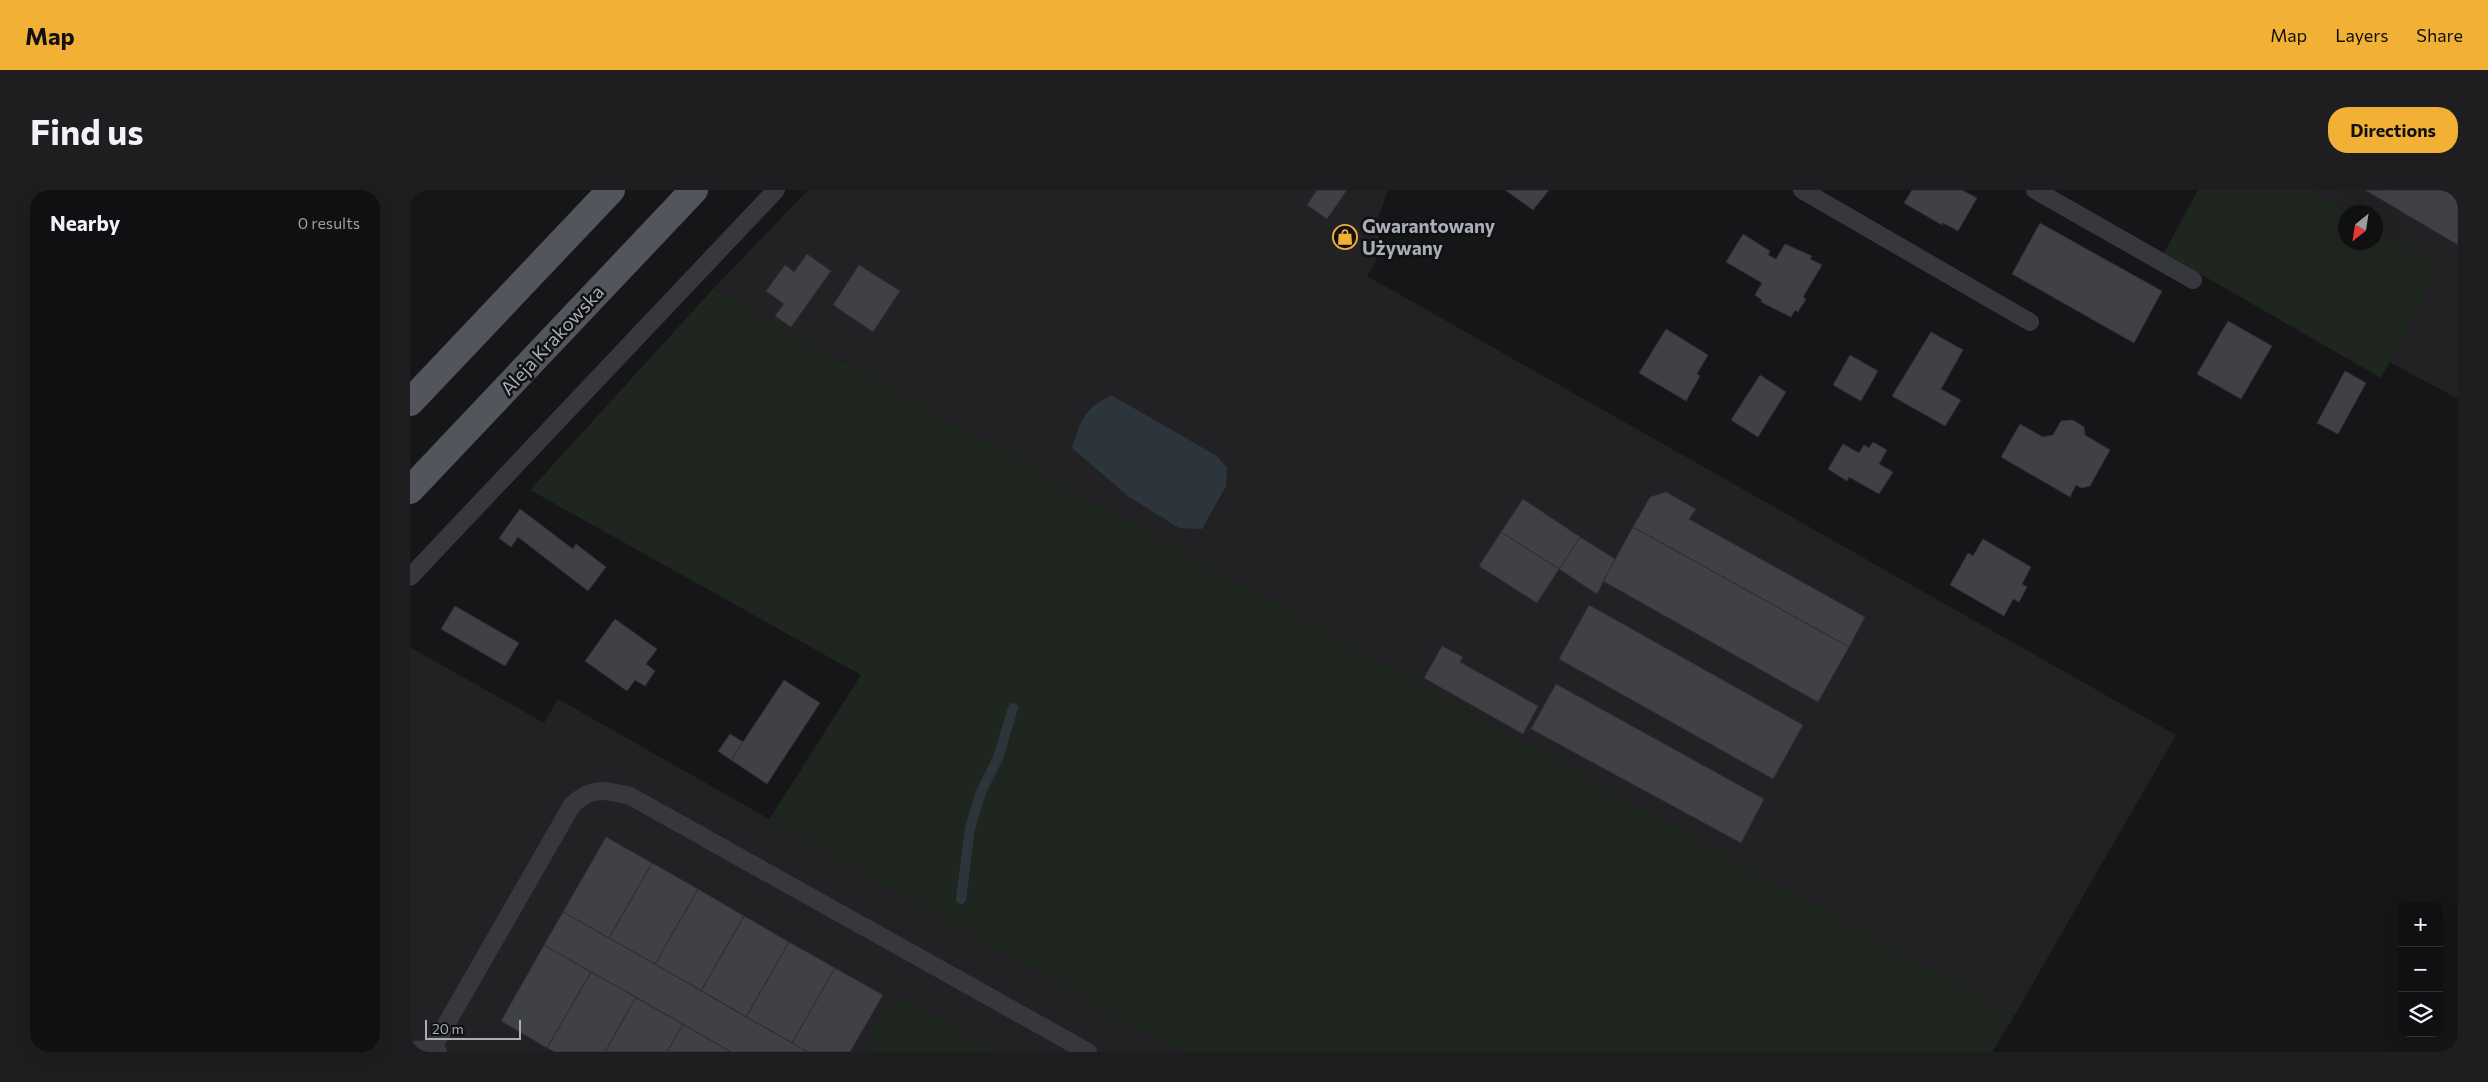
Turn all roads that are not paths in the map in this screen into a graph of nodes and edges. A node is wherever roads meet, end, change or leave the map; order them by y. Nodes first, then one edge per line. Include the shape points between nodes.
1 (611, 190) edge
2 (694, 190) edge
3 (776, 190) edge
4 (1802, 190) edge
5 (2035, 190) edge
6 (2193, 280) dead end
7 (2030, 322) dead end
8 (410, 402) edge
9 (410, 490) edge
10 (410, 577) edge
11 (410, 1050) edge
12 (435, 1050) edge
13 (1088, 1052) edge

1 - 8 main road
2 - 9 main road, Aleja Krakowska
3 - 10 lane
4 - 7 lane
5 - 6 lane
11 - 12 lane
12 - 13 lane via 572,805 592,791 604,790 630,796

